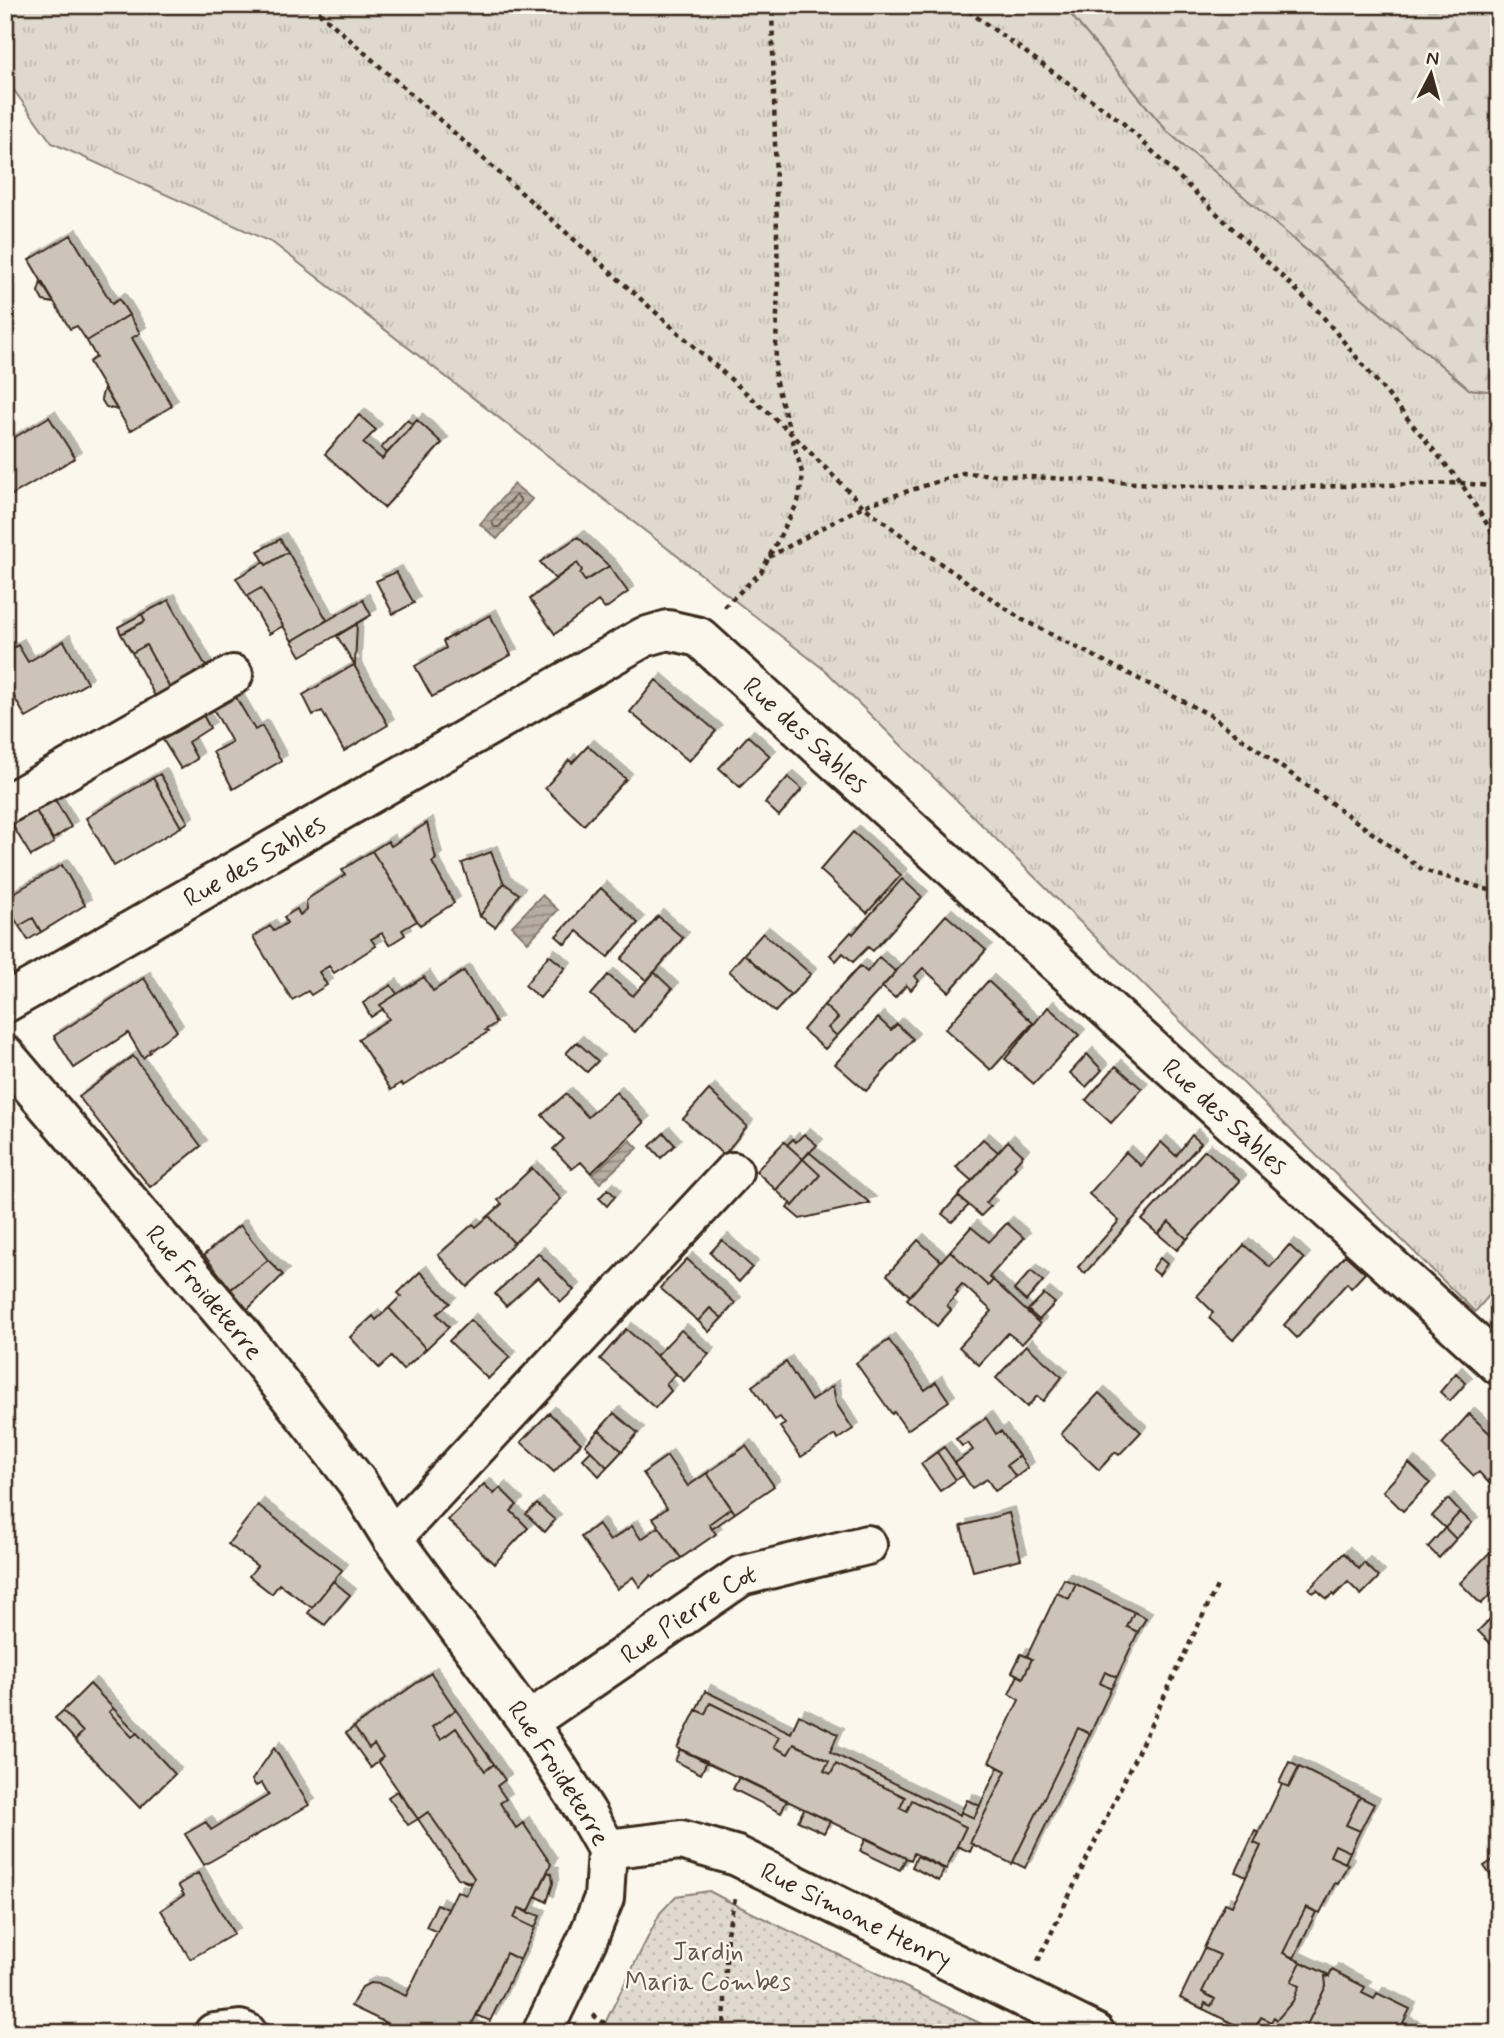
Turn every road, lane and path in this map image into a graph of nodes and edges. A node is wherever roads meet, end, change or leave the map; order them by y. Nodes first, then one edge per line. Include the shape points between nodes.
1 (310, 5) edge
2 (772, 5) edge
3 (960, 5) edge
4 (791, 433) junction
5 (1461, 483) junction
6 (1499, 487) edge
7 (863, 506) junction
8 (1499, 543) edge
9 (769, 557) junction
10 (699, 637) junction
11 (233, 675) dead end
12 (5, 805) edge
13 (1499, 893) edge
14 (5, 1003) edge
15 (5, 1055) edge
16 (733, 1172) dead end
17 (1499, 1365) edge
18 (393, 1538) junction
19 (867, 1545) dead end
20 (1217, 1586) dead end
21 (528, 1722) junction
22 (607, 1849) junction
23 (737, 1856) junction
24 (1021, 1997) junction
25 (583, 2008) dead end
26 (215, 2033) edge
27 (247, 2033) edge
28 (542, 2033) edge
29 (618, 2033) edge
30 (724, 2033) edge
31 (1095, 2033) edge

1 - 4 path
2 - 4 path via 778,282 775,379
3 - 5 path via 1131,131 1320,312
4 - 7 path
4 - 9 path via 803,477 798,502
5 - 6 path
5 - 7 path via 1188,486 963,472
5 - 8 path
7 - 9 path
7 - 13 path via 1021,619 1210,715 1423,870
9 - 10 path via 761,572
10 - 14 street, Rue des Sables via 668,630 644,638
10 - 17 street, Rue des Sables
11 - 12 street
15 - 18 street, Rue Froideterre via 241,1334 358,1482
16 - 18 street
18 - 21 street, Rue Froideterre
19 - 21 street, Rue Pierre Cot via 741,1576
20 - 24 path
21 - 22 street, Rue Froideterre
22 - 23 street, Rue Simone Henry via 681,1840
22 - 28 street, Rue Froideterre via 604,1898
23 - 24 street, Rue Simone Henry
23 - 30 path via 735,1902 727,1933
24 - 31 street, Rue Simone Henry
25 - 29 path
26 - 27 street

